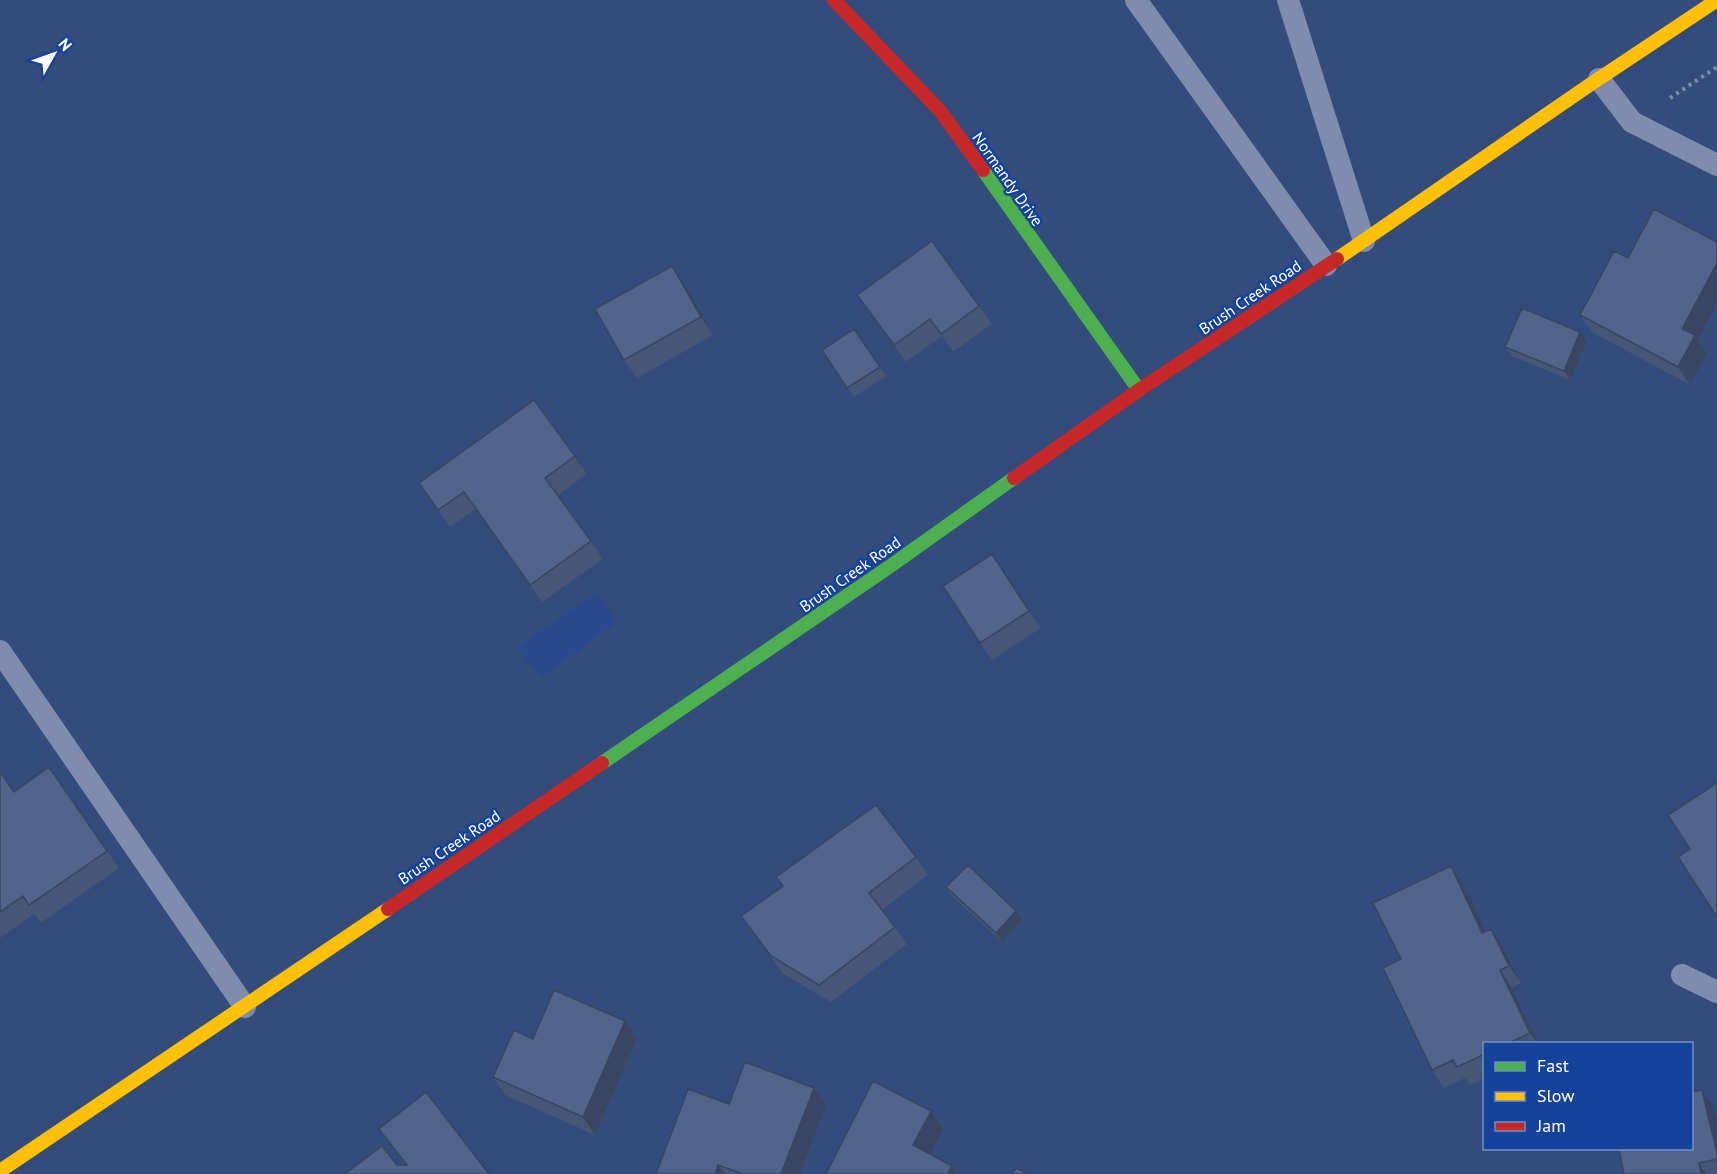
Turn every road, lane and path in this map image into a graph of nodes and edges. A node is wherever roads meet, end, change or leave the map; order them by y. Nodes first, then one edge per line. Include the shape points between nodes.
1 (834, 0) edge
2 (1136, 0) edge
3 (1288, 0) edge
4 (1717, 0) edge
5 (1717, 67) edge
6 (1599, 79) junction
7 (1632, 122) junction
8 (1717, 165) edge
9 (1364, 241) junction
10 (1326, 265) junction
11 (1139, 390) junction
12 (0, 651) edge
13 (1682, 975) dead end
14 (1717, 992) edge
15 (245, 1007) junction
16 (0, 1171) edge

1 - 11 street, Normandy Drive via 941,112
2 - 10 lane
3 - 9 lane
4 - 6 street, Brush Creek Road
5 - 7 path
6 - 7 lane
6 - 9 street, Brush Creek Road
7 - 8 lane
9 - 10 street, Brush Creek Road
10 - 11 street, Brush Creek Road
11 - 15 street, Brush Creek Road via 889,567
12 - 15 lane
13 - 14 lane
15 - 16 street, Brush Creek Road

